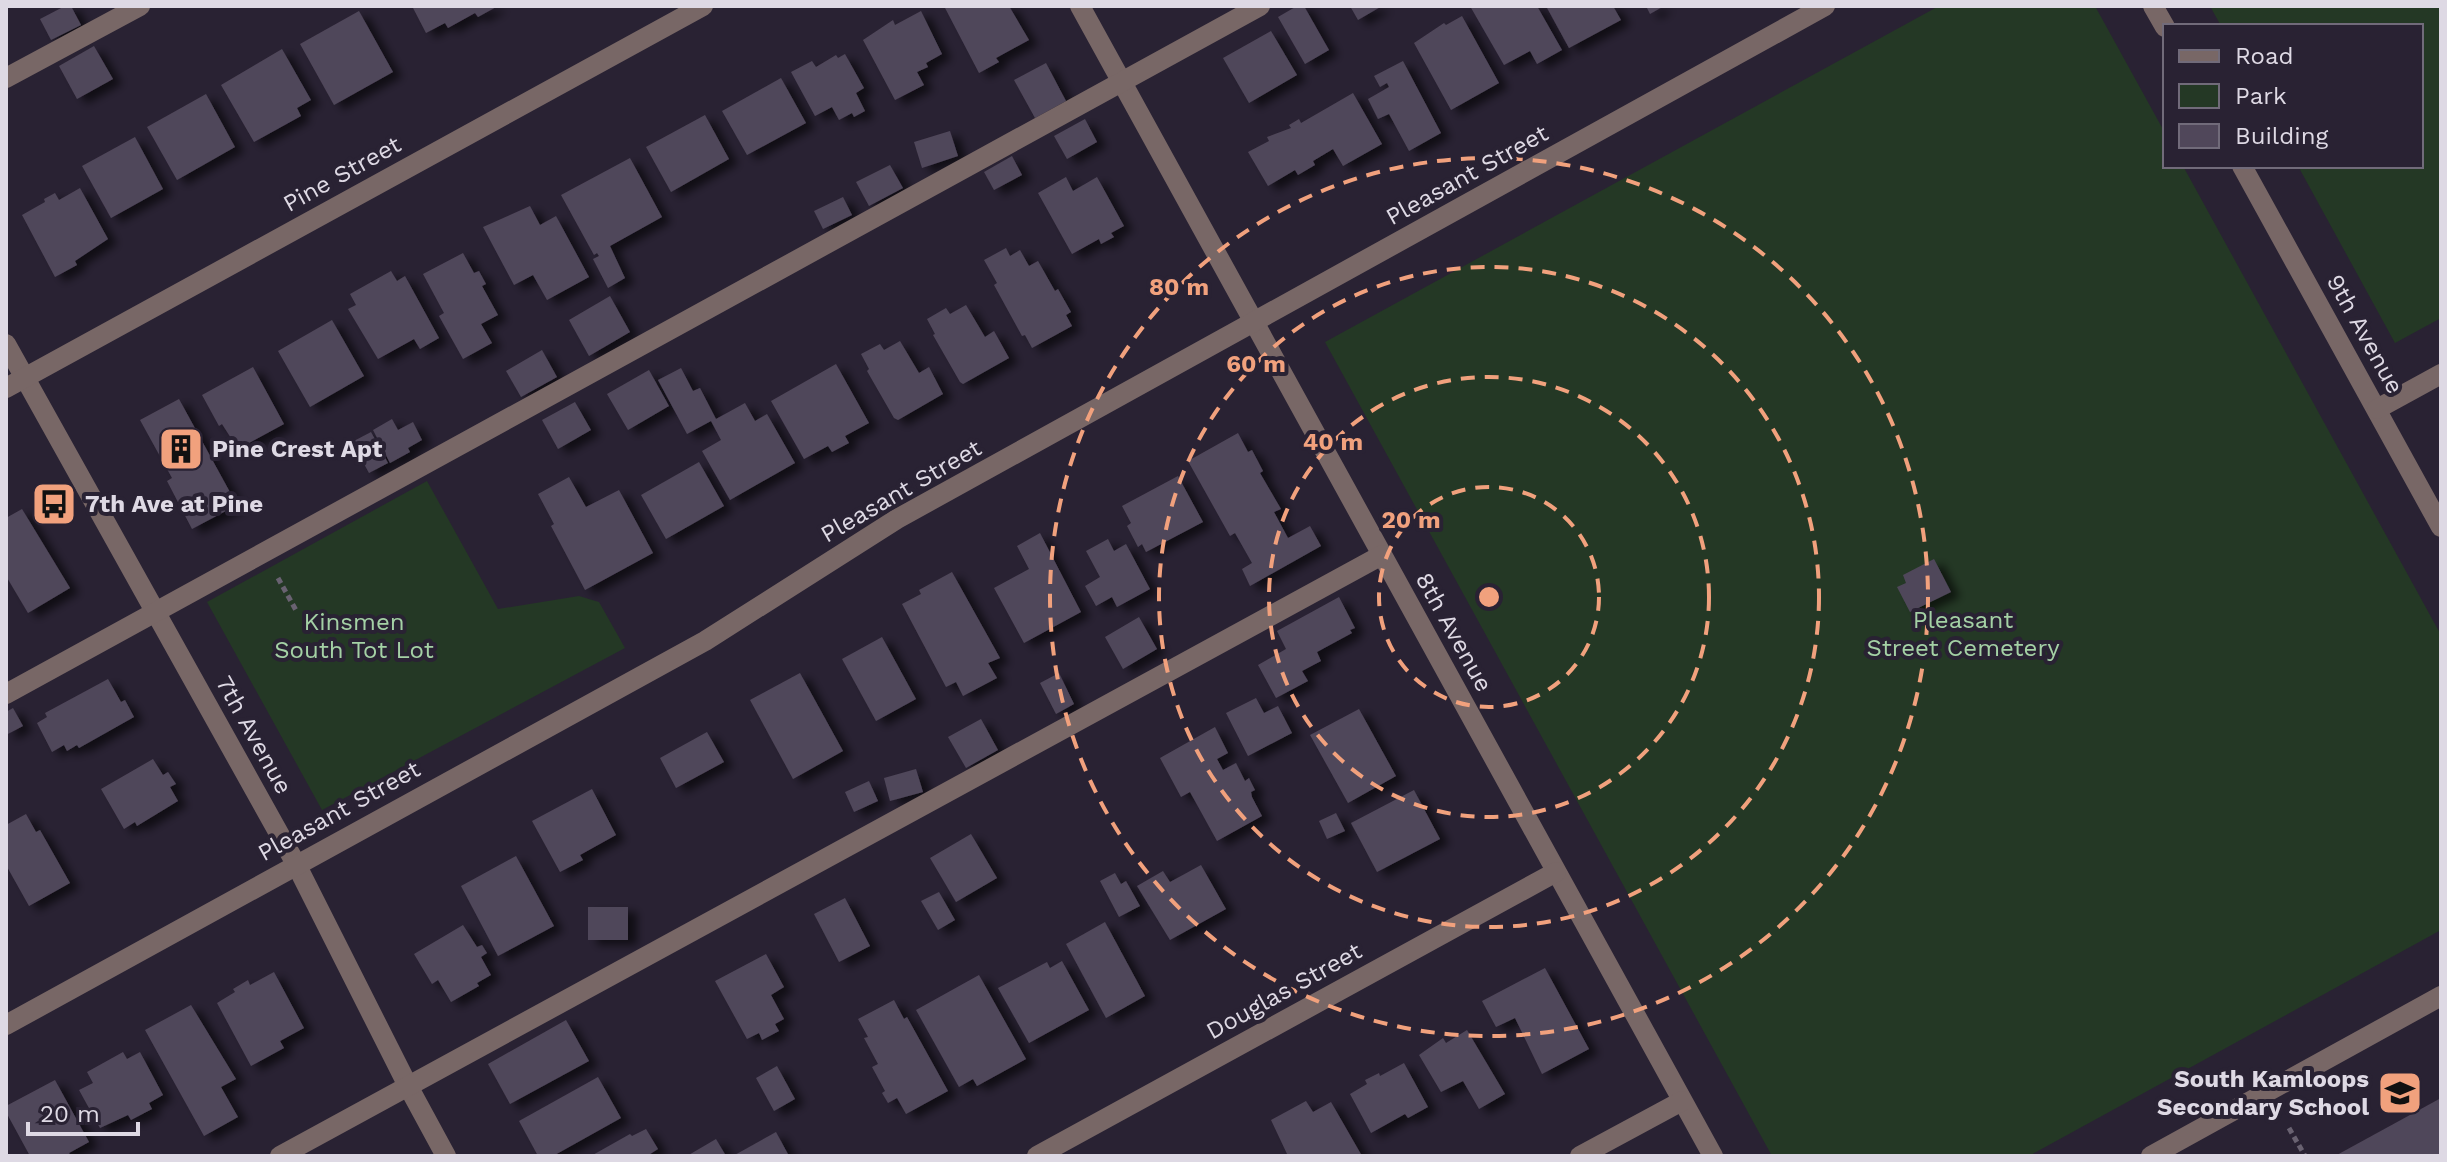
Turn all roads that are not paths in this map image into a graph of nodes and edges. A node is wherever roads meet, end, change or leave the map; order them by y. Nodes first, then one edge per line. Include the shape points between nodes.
1 (140, 6) edge
2 (703, 6) edge
3 (1080, 6) edge
4 (1260, 6) edge
5 (1825, 6) edge
6 (2153, 6) edge
7 (2163, 24) edge
8 (6, 78) edge
9 (1122, 82) junction
10 (2243, 168) edge
11 (1255, 322) junction
12 (6, 344) edge
13 (2441, 374) edge
14 (25, 377) junction
15 (6, 388) edge
16 (2377, 409) junction
17 (2441, 527) edge
18 (1382, 555) junction
19 (156, 612) junction
20 (6, 694) edge
21 (296, 864) junction
22 (1556, 872) junction
23 (2441, 996) edge
24 (6, 1025) edge
25 (408, 1086) junction
26 (1682, 1101) junction
27 (280, 1156) edge
28 (446, 1156) edge
29 (1037, 1156) edge
30 (1580, 1156) edge
31 (1713, 1156) edge
32 (2151, 1156) edge

1 - 8 street
2 - 14 street, Pine Street
3 - 9 street, 8th Avenue
4 - 9 street
5 - 11 street, Pleasant Street
6 - 7 street
9 - 11 street, 8th Avenue
9 - 19 street
10 - 16 street, 9th Avenue
11 - 18 street, 8th Avenue
11 - 21 street, Pleasant Street via 897,519 705,641
12 - 14 street, 7th Avenue
13 - 16 street
14 - 15 street, Pine Street
14 - 19 street, 7th Avenue
16 - 17 street, 9th Avenue
18 - 22 street, 8th Avenue
18 - 25 street
19 - 20 street
19 - 21 street, 7th Avenue
21 - 24 street, Pleasant Street
21 - 25 street, 7th Avenue
22 - 26 street, 8th Avenue
22 - 29 street, Douglas Street
23 - 32 street
25 - 27 street
25 - 28 street, 7th Avenue
26 - 30 street
26 - 31 street, 8th Avenue

